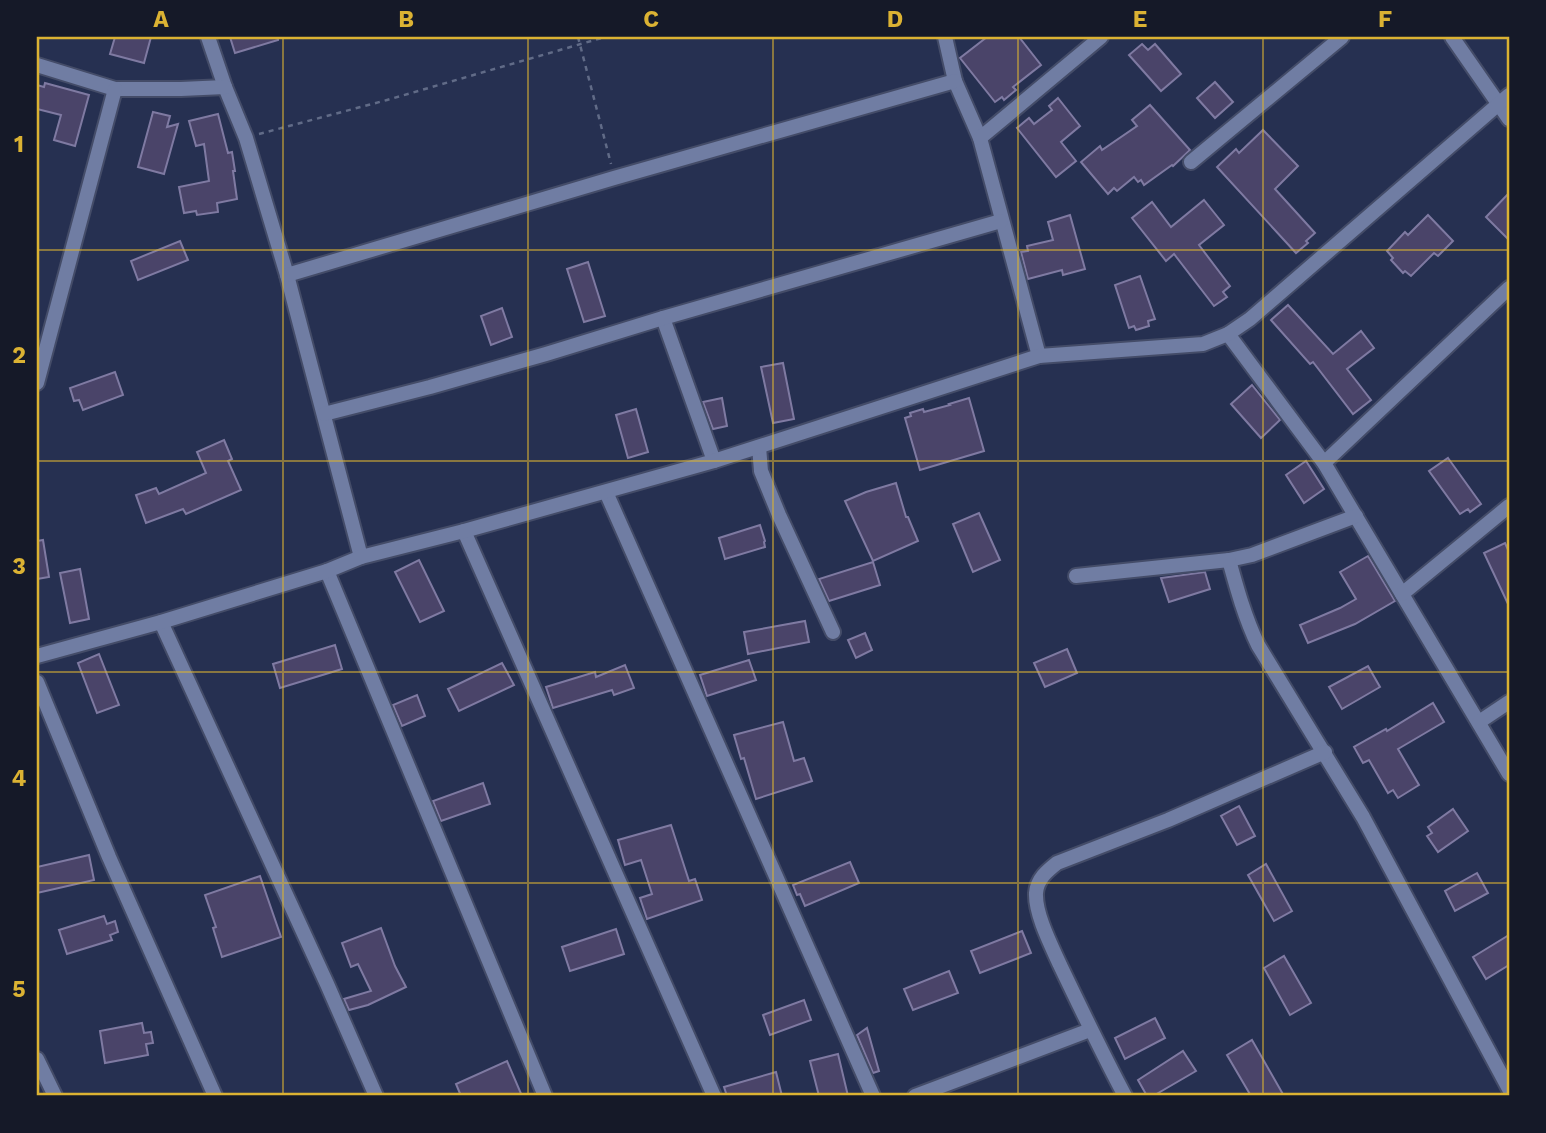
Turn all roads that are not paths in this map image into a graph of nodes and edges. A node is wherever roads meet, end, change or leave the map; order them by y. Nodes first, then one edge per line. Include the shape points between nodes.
1 (208, 37) edge
2 (945, 37) edge
3 (1101, 37) edge
4 (1342, 37) edge
5 (1452, 37) edge
6 (37, 65) edge
7 (955, 80) junction
8 (225, 87) junction
9 (115, 89) junction
10 (1504, 100) edge
11 (1509, 119) edge
12 (979, 138) junction
13 (1191, 162) dead end
14 (1001, 221) junction
15 (286, 275) junction
16 (1509, 288) edge
17 (663, 318) junction
18 (1228, 334) junction
19 (1039, 356) junction
20 (37, 383) edge
21 (324, 414) junction
22 (759, 447) junction
23 (714, 461) junction
24 (1324, 463) junction
25 (606, 492) junction
26 (1509, 506) edge
27 (1356, 516) junction
28 (464, 531) junction
29 (362, 557) junction
30 (1229, 560) junction
31 (327, 571) junction
32 (1076, 576) dead end
33 (1402, 594) junction
34 (161, 622) junction
35 (833, 632) dead end
36 (37, 656) edge
37 (37, 682) edge
38 (1509, 702) edge
39 (1479, 722) junction
40 (1325, 752) junction
41 (1509, 774) edge
42 (1090, 1030) junction
43 (37, 1059) edge
44 (1509, 1089) edge
45 (55, 1096) edge
46 (215, 1096) edge
47 (376, 1096) edge
48 (545, 1096) edge
49 (714, 1096) edge
50 (873, 1096) edge
51 (915, 1096) edge
52 (1125, 1096) edge

1 - 8 street
2 - 7 street
3 - 12 street
4 - 13 street
5 - 10 street
6 - 9 street
7 - 12 street
7 - 15 street
8 - 9 street
8 - 15 street via 246,138
9 - 20 street
10 - 11 street
10 - 18 street
12 - 14 street
14 - 17 street
14 - 19 street
15 - 21 street
16 - 24 street
17 - 21 street
17 - 23 street
18 - 19 street via 1203,344
18 - 24 street
19 - 22 street
21 - 29 street
22 - 23 street
22 - 35 street via 761,471 774,504
23 - 25 street
24 - 27 street
25 - 28 street
25 - 50 street
26 - 33 street
27 - 30 street
27 - 33 street
28 - 29 street
28 - 49 street
29 - 31 street
30 - 32 street
30 - 40 street via 1258,645
31 - 34 street
31 - 48 street
33 - 39 street
34 - 36 street
34 - 47 street
37 - 46 street
38 - 39 street
39 - 41 street
40 - 42 street via 1046,871 1036,889 1044,930
40 - 44 street
42 - 51 street
42 - 52 street
43 - 45 street

